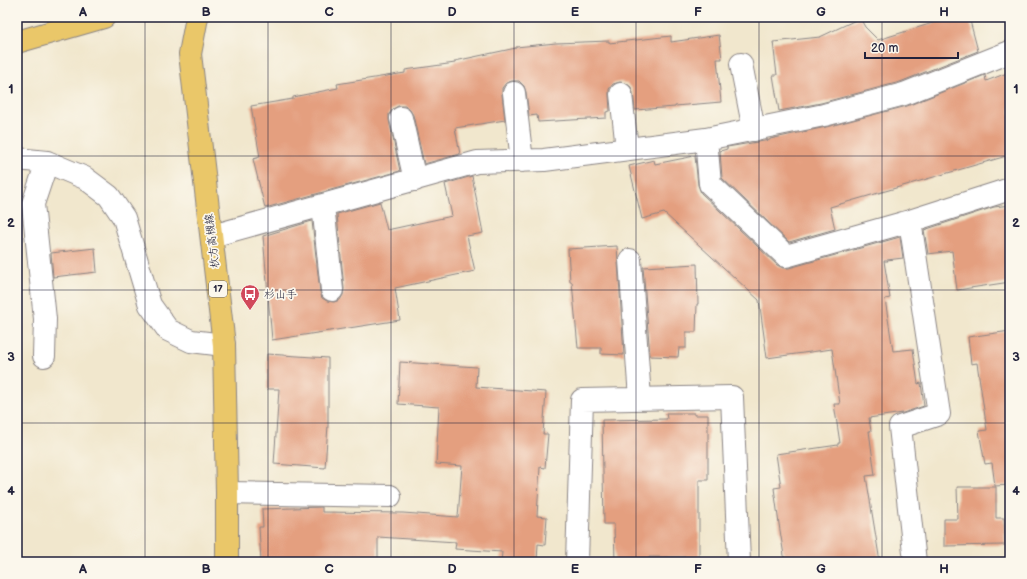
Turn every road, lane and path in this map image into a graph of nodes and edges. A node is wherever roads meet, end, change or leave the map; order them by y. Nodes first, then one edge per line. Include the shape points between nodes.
1 (104, 17) edge
2 (197, 17) edge
3 (17, 42) edge
4 (1010, 52) edge
5 (741, 64) dead end
6 (514, 93) dead end
7 (621, 94) dead end
8 (401, 118) dead end
9 (754, 130) junction
10 (706, 139) junction
11 (627, 149) junction
12 (17, 159) edge
13 (522, 161) junction
14 (47, 162) junction
15 (415, 180) junction
16 (1010, 188) edge
17 (323, 205) junction
18 (910, 221) junction
19 (212, 236) junction
20 (630, 260) dead end
21 (332, 290) dead end
22 (224, 345) junction
23 (44, 356) dead end
24 (640, 398) junction
25 (227, 493) junction
26 (390, 496) dead end
27 (226, 562) edge
28 (577, 562) edge
29 (739, 562) edge
30 (915, 562) edge

1 - 3 main road
2 - 19 main road, 枚方高槻線 / 17 via 190,54
4 - 9 street via 904,94
5 - 9 street
6 - 13 street
7 - 11 street
8 - 15 street
9 - 10 street
10 - 11 street
10 - 18 street via 710,184 786,256
11 - 13 street
12 - 14 street
13 - 15 street via 477,162
14 - 22 street via 85,178 109,196 124,218 150,305 168,330 191,341
14 - 23 street via 33,204 45,319
15 - 17 street
16 - 18 street
17 - 19 street
17 - 21 street
18 - 30 street via 939,414 900,427
19 - 22 main road, 枚方高槻線 / 17
20 - 24 street
22 - 25 main road, 枚方高槻線 / 17
24 - 28 street via 582,400
24 - 29 street via 732,396
25 - 26 street
25 - 27 main road, 枚方高槻線 / 17

